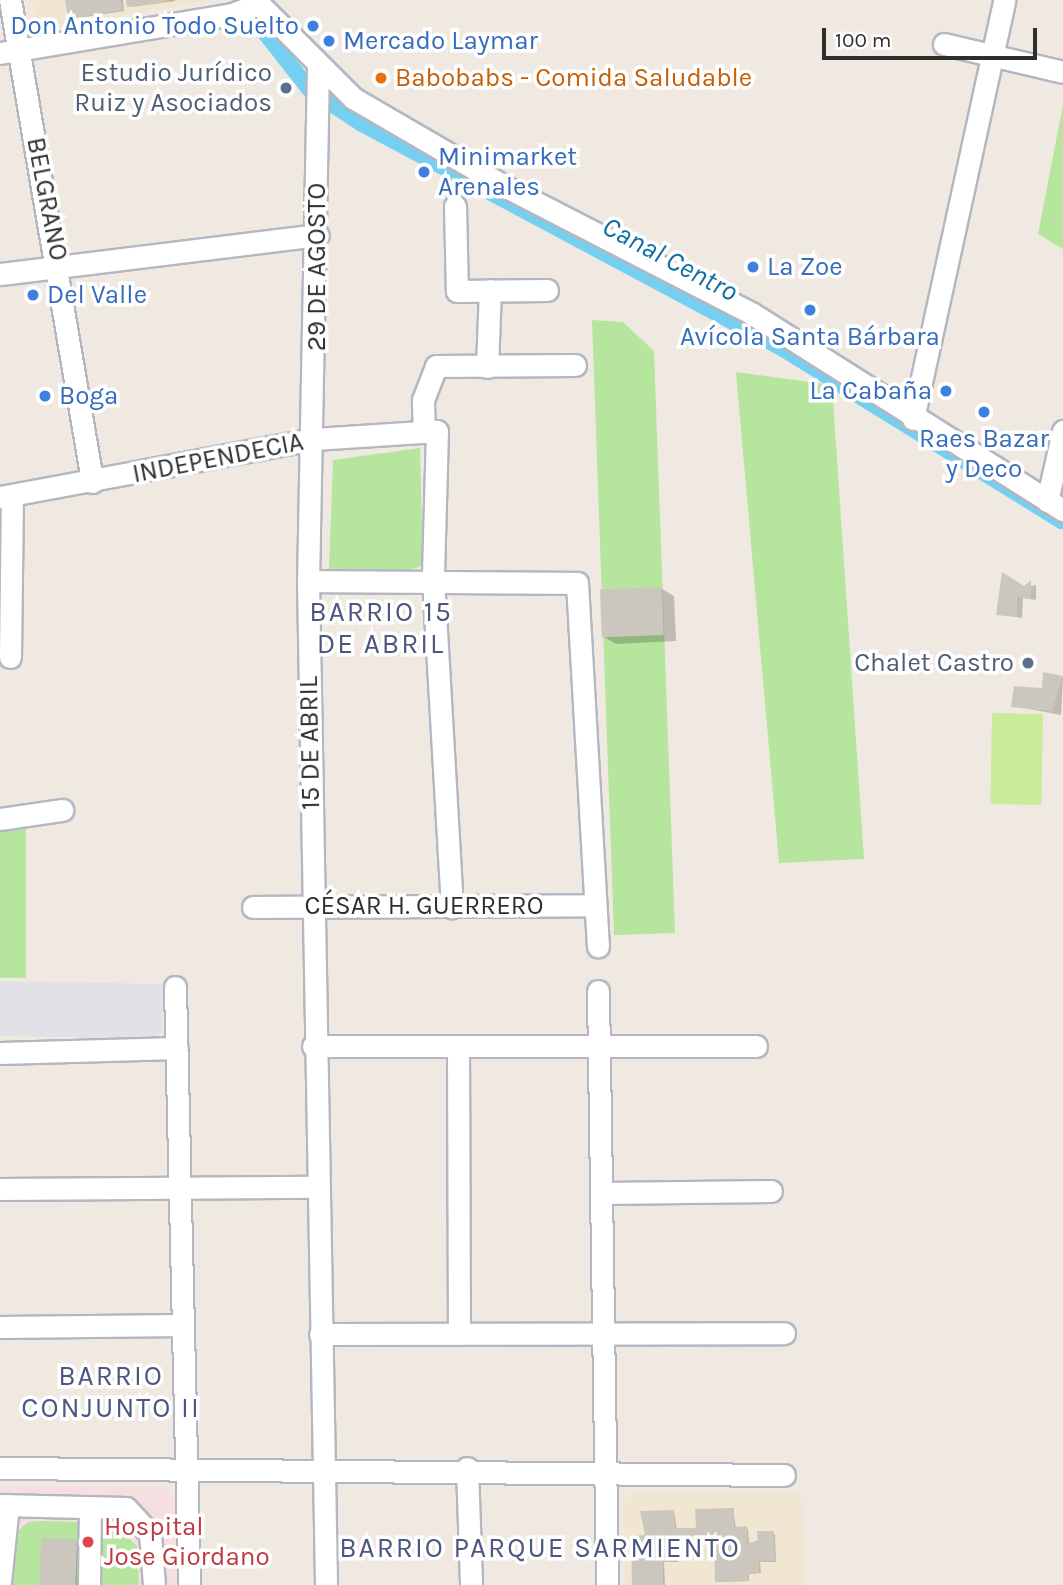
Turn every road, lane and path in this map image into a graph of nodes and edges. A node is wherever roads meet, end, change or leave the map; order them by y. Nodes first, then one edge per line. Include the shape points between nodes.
1 (10, 0) edge
2 (1004, 0) edge
3 (249, 6) edge
4 (944, 44) dead end
5 (10, 51) edge
6 (994, 51) junction
7 (1063, 72) edge
8 (316, 82) junction
9 (455, 206) dead end
10 (318, 235) junction
11 (60, 263) junction
12 (0, 274) edge
13 (490, 290) junction
14 (547, 290) dead end
15 (575, 365) dead end
16 (487, 367) junction
17 (913, 419) junction
18 (430, 431) junction
19 (1063, 431) edge
20 (314, 439) junction
21 (92, 482) junction
22 (6, 496) edge
23 (1055, 506) edge
24 (433, 578) junction
25 (308, 581) junction
26 (10, 657) dead end
27 (62, 810) dead end
28 (0, 819) edge
29 (596, 905) junction
30 (253, 907) dead end
31 (312, 907) junction
32 (453, 907) junction
33 (598, 946) dead end
34 (175, 987) dead end
35 (598, 991) dead end
36 (313, 1046) junction
37 (599, 1046) junction
38 (756, 1046) dead end
39 (458, 1047) junction
40 (177, 1048) junction
41 (0, 1053) edge
42 (317, 1187) junction
43 (179, 1188) junction
44 (0, 1189) edge
45 (771, 1191) dead end
46 (602, 1193) junction
47 (182, 1325) junction
48 (0, 1327) edge
49 (601, 1332) junction
50 (459, 1333) junction
51 (784, 1333) dead end
52 (320, 1334) junction
53 (0, 1468) edge
54 (467, 1468) junction
55 (324, 1469) junction
56 (189, 1470) junction
57 (604, 1471) junction
58 (784, 1475) dead end
59 (4, 1505) edge
60 (90, 1507) junction
61 (0, 1582) edge
62 (89, 1585) edge
63 (155, 1585) edge
64 (189, 1585) edge
65 (326, 1585) edge
66 (471, 1585) edge
67 (607, 1585) edge

1 - 5 street, BELGRANO
2 - 6 street
3 - 5 street
3 - 8 street
4 - 6 street
5 - 11 street, BELGRANO
6 - 7 street
6 - 17 street
8 - 10 street, 29 DE AGOSTO
8 - 17 street via 751,313
9 - 13 street via 457,290
10 - 11 street
10 - 20 street, 29 DE AGOSTO
11 - 12 street
11 - 21 street, BELGRANO
13 - 14 street
13 - 16 street
15 - 16 street
16 - 18 street via 436,366 423,400
17 - 23 street
18 - 20 street, INDEPENDECIA
18 - 24 street
19 - 23 street
20 - 21 street, INDEPENDECIA
20 - 25 street, 15 DE ABRIL
21 - 22 street, INDEPENDECIA
22 - 26 street
24 - 25 street
24 - 29 street via 577,583
24 - 32 street
25 - 31 street, 15 DE ABRIL
27 - 28 street
29 - 32 street, CÉSAR H. GUERRERO
29 - 33 street
30 - 31 street, CÉSAR H. GUERRERO
31 - 32 street, CÉSAR H. GUERRERO
31 - 36 street, 15 DE ABRIL
34 - 40 street
35 - 37 street
36 - 39 street
36 - 42 street, 15 DE ABRIL
37 - 38 street
37 - 39 street
37 - 46 street
39 - 50 street
40 - 41 street
40 - 43 street
42 - 43 street
42 - 52 street, 15 DE ABRIL
43 - 44 street
43 - 47 street
45 - 46 street
46 - 49 street
47 - 48 street
47 - 56 street
49 - 50 street
49 - 51 street
49 - 57 street
50 - 52 street
52 - 55 street, 15 DE ABRIL
53 - 56 street
54 - 55 street
54 - 57 street
54 - 66 street
55 - 56 street
55 - 65 street, 15 DE ABRIL
56 - 64 street
57 - 58 street
57 - 67 street
59 - 60 street
59 - 61 street
60 - 62 street
60 - 63 street via 126,1508 141,1518 150,1534

